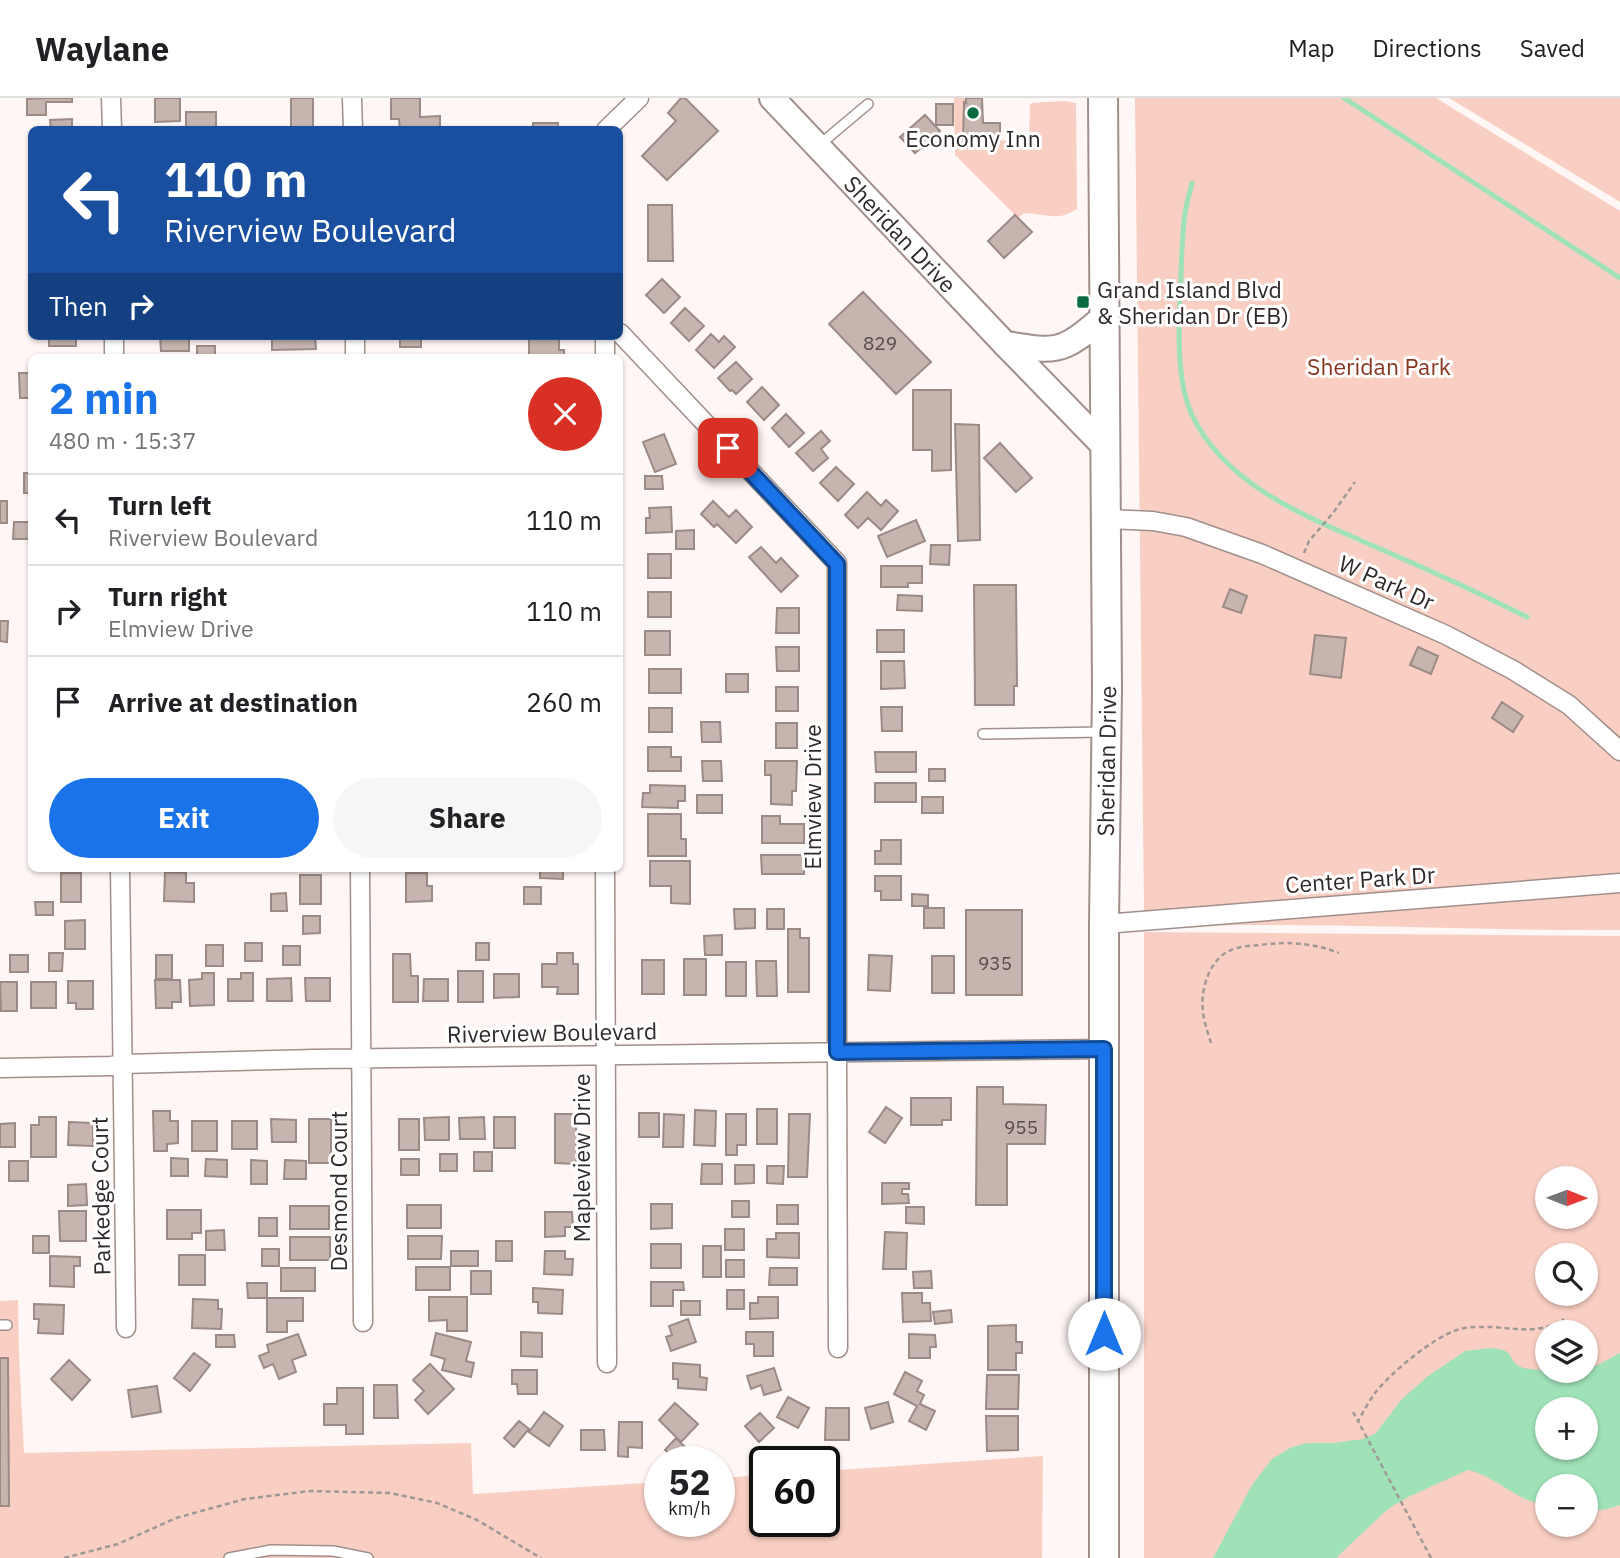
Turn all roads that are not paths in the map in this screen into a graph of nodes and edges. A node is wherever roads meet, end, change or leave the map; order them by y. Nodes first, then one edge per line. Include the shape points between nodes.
1 (111, 98) edge
2 (352, 98) edge
3 (639, 98) edge
4 (772, 98) edge
5 (1103, 98) edge
6 (867, 104) dead end
7 (111, 126) edge
8 (353, 126) edge
9 (610, 126) edge
10 (818, 146) junction
11 (1105, 316) junction
12 (623, 336) edge
13 (1004, 344) junction
14 (1106, 447) junction
15 (1107, 519) junction
16 (1107, 732) junction
17 (983, 734) dead end
18 (1620, 751) edge
19 (120, 872) edge
20 (360, 872) edge
21 (605, 872) edge
22 (1620, 883) edge
23 (1104, 923) junction
24 (1104, 1049) junction
25 (837, 1052) junction
26 (605, 1056) junction
27 (362, 1059) junction
28 (123, 1064) junction
29 (0, 1068) edge
30 (363, 1322) dead end
31 (126, 1328) dead end
32 (838, 1348) dead end
33 (607, 1363) dead end
34 (229, 1558) edge
35 (368, 1558) edge
36 (1104, 1558) edge

1 - 7 street
2 - 8 street
3 - 9 street
4 - 10 main road, Sheridan Drive
5 - 11 main road
6 - 10 lane
10 - 13 main road, Sheridan Drive
11 - 13 main road via 1064,346
11 - 14 main road
12 - 25 street, Elmview Drive via 837,564
13 - 14 main road, Sheridan Drive
14 - 15 main road, Sheridan Drive
15 - 16 main road, Sheridan Drive
15 - 18 street, W Park Dr via 1186,527 1262,554 1446,635 1569,705
16 - 17 lane
16 - 23 main road, Sheridan Drive
19 - 28 street, Parkedge Court
20 - 27 street, Desmond Court
21 - 26 street, Mapleview Drive
22 - 23 street, Center Park Dr
23 - 24 main road, Sheridan Drive
24 - 25 street, Riverview Boulevard
24 - 36 main road, Sheridan Drive
25 - 26 street, Riverview Boulevard
25 - 32 street, Elmview Drive
26 - 27 street, Riverview Boulevard
26 - 33 street, Mapleview Drive
27 - 28 street, Riverview Boulevard
27 - 30 street, Desmond Court
28 - 29 street, Riverview Boulevard
28 - 31 street, Parkedge Court
34 - 35 lane via 271,1549 332,1550

